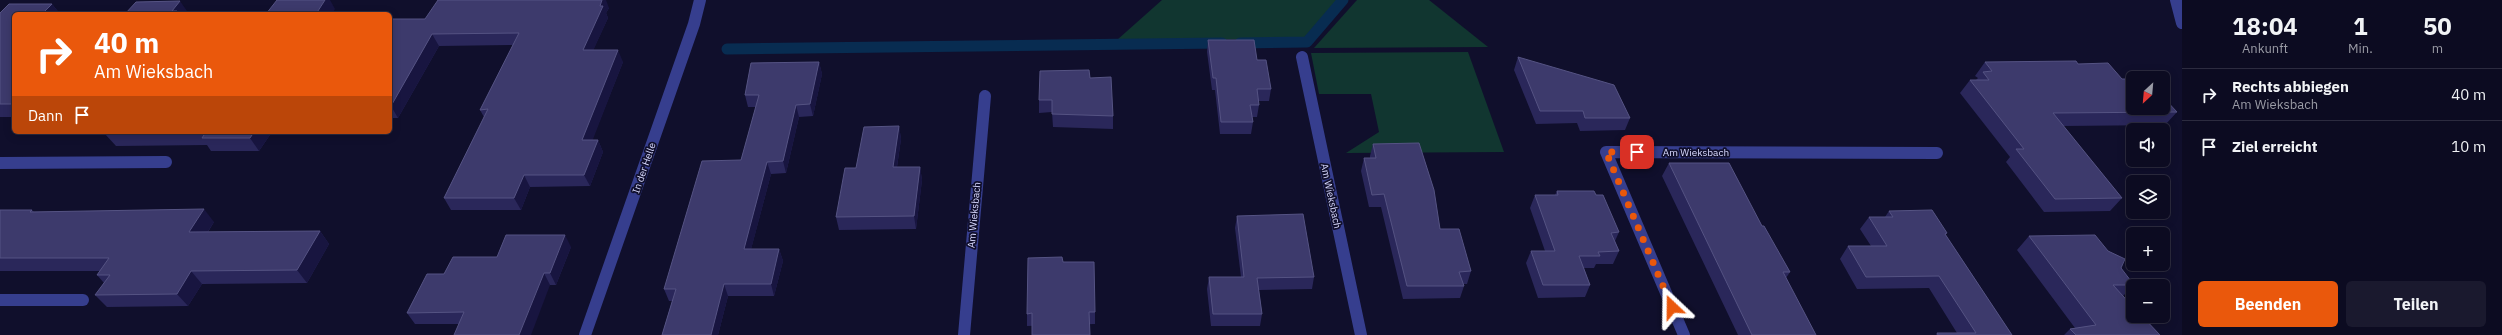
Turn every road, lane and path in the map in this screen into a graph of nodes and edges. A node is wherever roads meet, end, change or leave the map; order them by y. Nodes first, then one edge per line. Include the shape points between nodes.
1 (700, 0) edge
2 (2176, 0) edge
3 (2182, 23) edge
4 (1302, 57) dead end
5 (985, 96) dead end
6 (1937, 153) dead end
7 (166, 162) dead end
8 (0, 163) edge
9 (0, 300) edge
10 (83, 300) dead end
11 (585, 335) edge
12 (964, 335) edge
13 (1361, 335) edge
14 (1684, 335) edge

1 - 11 street, In der Helle via 694,24
2 - 3 street
4 - 13 street, Am Wieksbach
5 - 12 street, Am Wieksbach
6 - 14 street, Am Wieksbach via 1606,152
7 - 8 street
9 - 10 street

